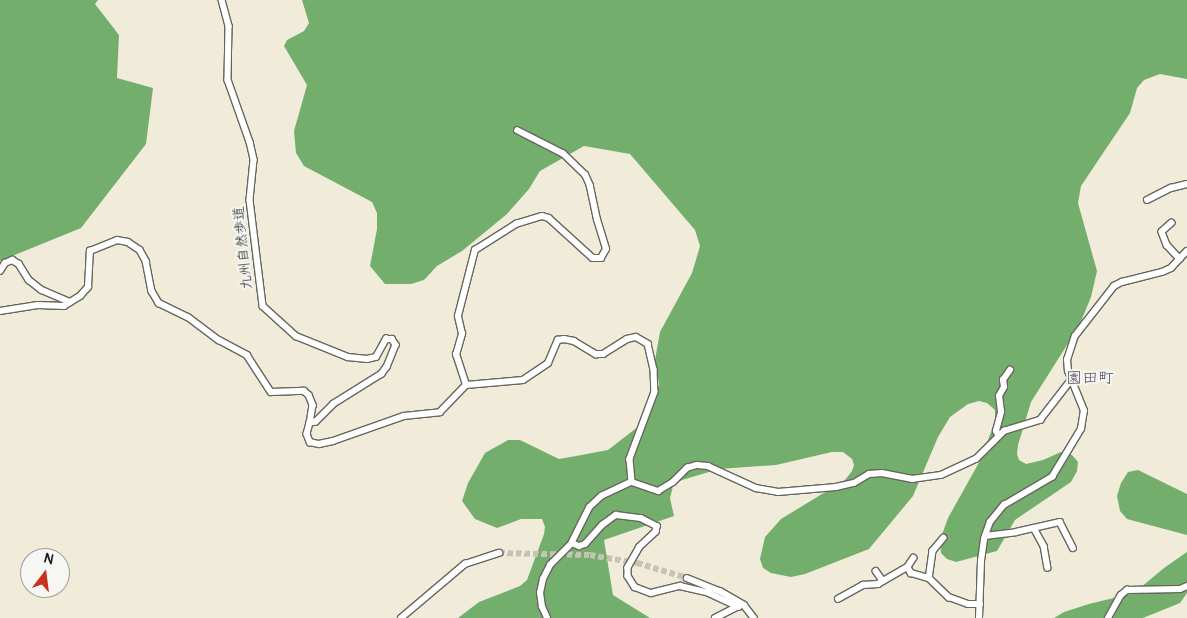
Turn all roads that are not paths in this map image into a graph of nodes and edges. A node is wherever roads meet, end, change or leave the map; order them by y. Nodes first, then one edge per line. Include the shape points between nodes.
1 (222, 0) edge
2 (518, 131) dead end
3 (1187, 184) edge
4 (1147, 200) dead end
5 (1172, 223) dead end
6 (1187, 251) edge
7 (1180, 259) junction
8 (0, 271) edge
9 (70, 302) junction
10 (0, 311) edge
11 (1010, 370) dead end
12 (1071, 380) junction
13 (466, 385) junction
14 (310, 423) junction
15 (998, 435) junction
16 (632, 482) junction
17 (1034, 528) junction
18 (985, 536) junction
19 (944, 538) dead end
20 (572, 543) junction
21 (1073, 548) dead end
22 (499, 553) tunnel mouth
23 (914, 558) dead end
24 (908, 567) junction
25 (1048, 568) dead end
26 (876, 571) dead end
27 (687, 578) tunnel mouth
28 (929, 578) junction
29 (883, 581) junction
30 (1187, 586) edge
31 (838, 599) dead end
32 (980, 604) junction
33 (738, 607) junction
34 (401, 618) edge
35 (547, 618) edge
36 (716, 618) edge
37 (728, 618) edge
38 (754, 618) edge
39 (979, 618) edge
40 (1108, 618) edge

1 - 14 street, 九州自然歩道 via 230,26 228,80 254,160 250,200 263,306 296,336 348,358 376,356 386,338 392,339 396,345 382,374 334,404 316,422
2 - 13 street via 563,154 585,175 606,249 601,258 593,258 549,218 542,216 516,224 475,250 458,316 462,334 456,356
3 - 4 street
5 - 7 street via 1162,232 1167,245
6 - 7 street
7 - 12 street via 1156,275 1114,286 1071,344 1067,360
8 - 9 street via 5,263 12,260 20,264 29,280 42,290
9 - 10 street via 64,306 38,305
9 - 14 street via 88,287 90,251 117,240 128,242 140,250 146,261 152,291 159,303 188,317 219,340 247,355 271,392 298,391 309,395 313,405
11 - 15 street via 1003,380 1004,387 999,396
12 - 15 street via 1040,420
12 - 18 street via 1084,411 1081,429 1072,446 1052,477 997,511
13 - 14 street via 440,412 404,416 319,444 310,442 308,438
13 - 16 street via 523,380 548,362 558,340 574,341 596,354 603,354 627,339 636,337 642,340 650,351 654,392 630,459
15 - 16 street via 976,459 924,478 869,474 854,483 836,487 778,492 756,488 708,466 697,465 687,468 658,491
16 - 20 street via 602,496 590,507
17 - 18 street
17 - 21 street via 1060,522
17 - 25 street via 1044,546
18 - 32 street
19 - 28 street via 933,551
20 - 33 street via 585,544 602,524 616,515 641,518 656,526 656,532 640,547 628,568 628,576 635,586 651,593 680,586 707,592
20 - 35 street via 550,565 543,579 540,593
22 - 34 street via 466,564
23 - 24 street
24 - 28 street via 910,573
24 - 29 street
26 - 29 street
27 - 33 street via 720,591
28 - 32 street via 949,597 968,604
29 - 31 street via 863,585
30 - 40 street via 1180,590 1128,590 1121,595
32 - 39 street
33 - 36 street
33 - 37 street
33 - 38 street

